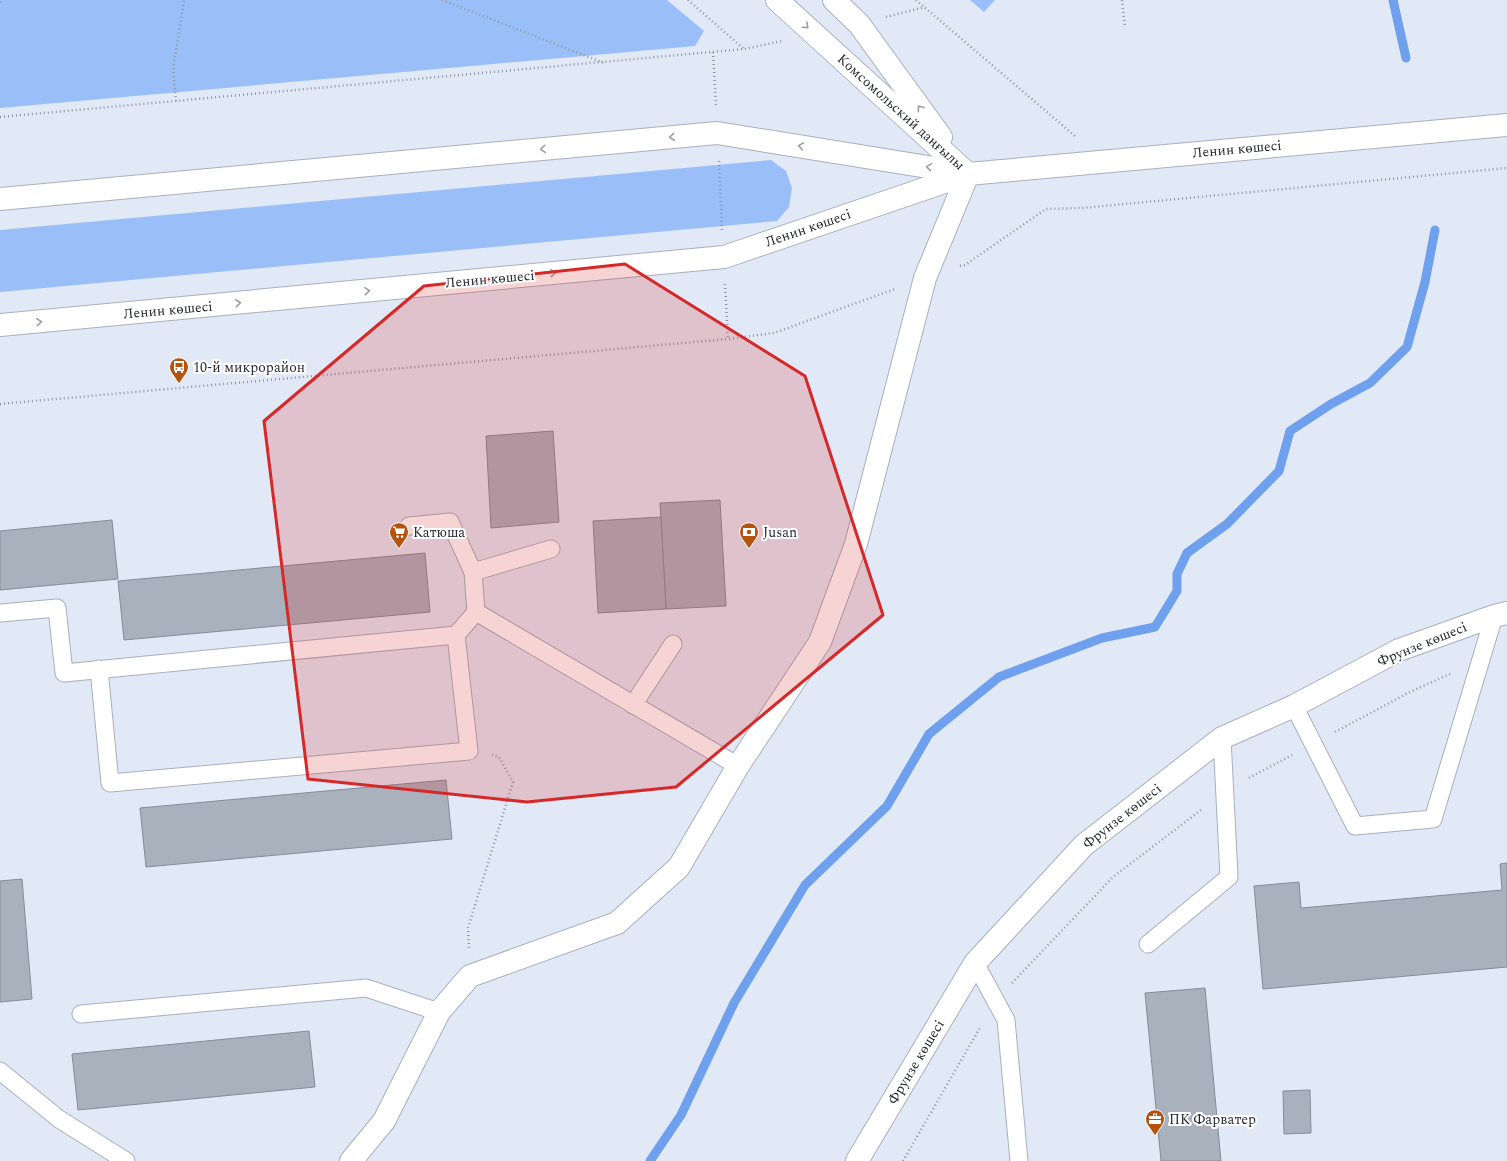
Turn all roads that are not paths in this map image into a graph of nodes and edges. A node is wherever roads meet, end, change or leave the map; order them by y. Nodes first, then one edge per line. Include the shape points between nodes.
1 (777, 0) edge
2 (834, 0) edge
3 (1507, 125) edge
4 (968, 174) junction
5 (0, 199) edge
6 (0, 325) edge
7 (410, 526) dead end
8 (551, 549) dead end
9 (473, 572) junction
10 (476, 612) junction
11 (0, 613) edge
12 (1500, 614) edge
13 (456, 635) junction
14 (673, 644) dead end
15 (99, 669) junction
16 (633, 705) junction
17 (1294, 706) junction
18 (1222, 738) junction
19 (738, 766) junction
20 (1148, 944) dead end
21 (976, 963) junction
22 (439, 1012) junction
23 (81, 1014) dead end
24 (0, 1070) edge
25 (126, 1161) edge
26 (351, 1161) edge
27 (857, 1161) edge
28 (1019, 1161) edge

1 -> 4 street, Комсомольский даңғылы
4 -> 2 street, Комсомольский даңғылы via 859,24
3 - 4 street, Ленин көшесі
4 -> 5 street, Ленин көшесі via 717,133
6 -> 4 street, Ленин көшесі via 724,257
4 - 19 street via 925,278 856,544 820,642
7 - 9 lane via 450,522
8 - 9 lane
9 - 10 lane
10 - 13 lane
10 - 16 lane
11 - 15 lane via 57,608 64,673
12 - 17 street, Фрунзе көшесі via 1399,650
12 - 17 lane via 1480,661 1433,819 1355,826
13 - 15 lane
13 - 15 lane via 469,751 110,783
14 - 16 lane
16 - 19 lane
17 - 18 street, Фрунзе көшесі
18 - 20 lane via 1229,877
18 - 21 street, Фрунзе көшесі via 1084,845
19 - 22 street via 679,867 617,923 470,976
21 - 27 street, Фрунзе көшесі
21 - 28 lane via 1006,1020
22 - 23 lane via 366,988
22 - 26 street via 384,1121
24 - 25 lane via 59,1119

